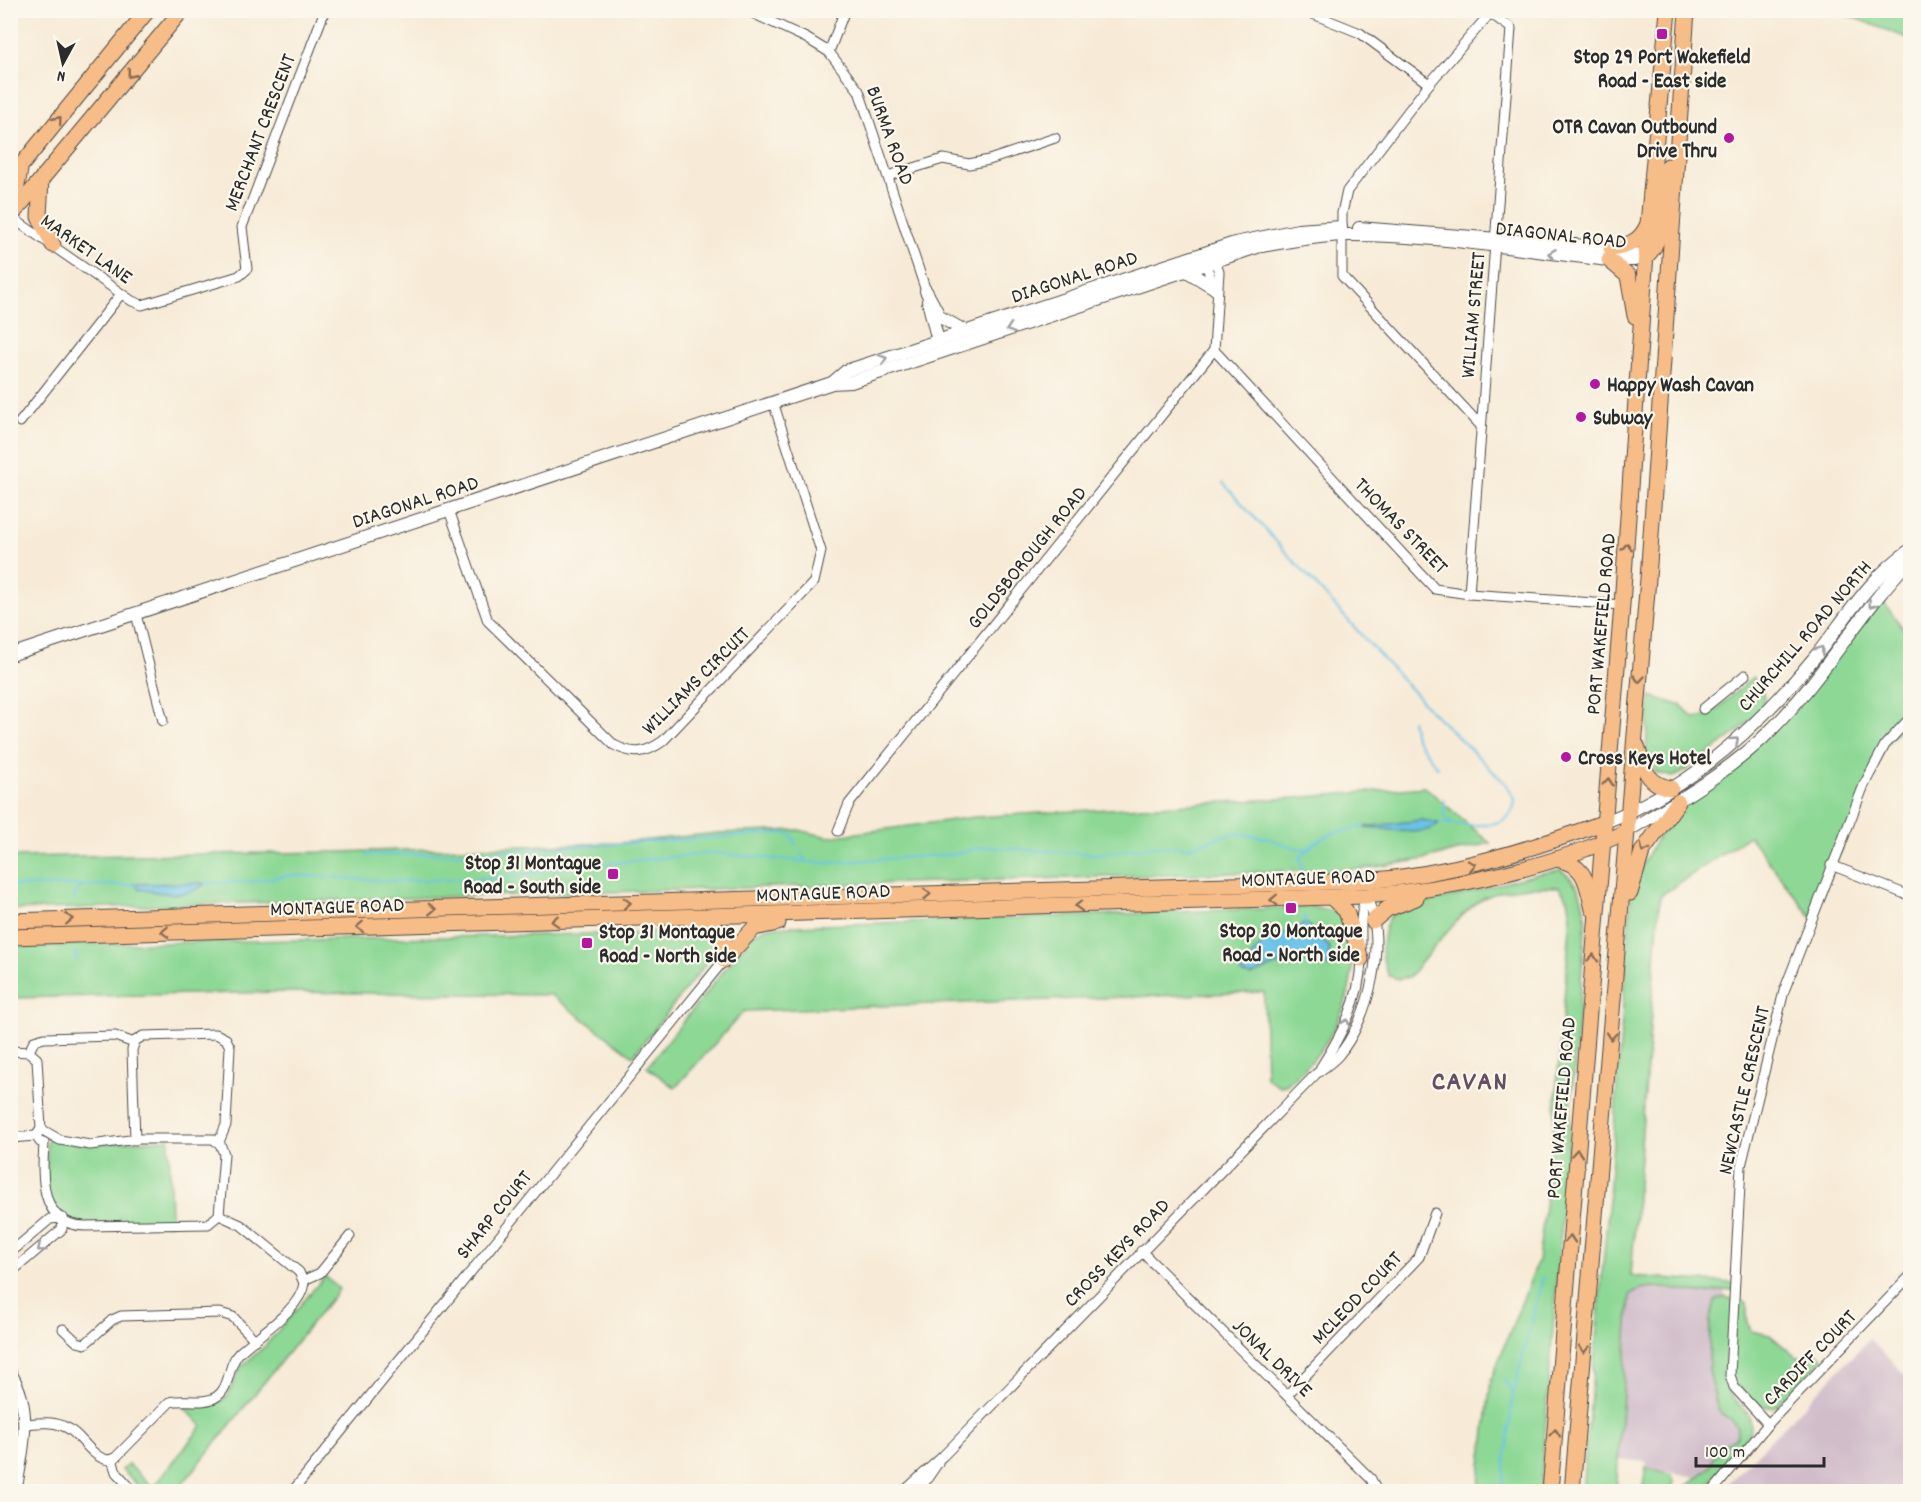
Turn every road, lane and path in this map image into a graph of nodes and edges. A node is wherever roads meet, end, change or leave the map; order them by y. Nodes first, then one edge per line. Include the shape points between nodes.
1 (148, 10) edge
2 (169, 10) edge
3 (182, 10) edge
4 (325, 10) edge
5 (746, 10) edge
6 (845, 10) edge
7 (1303, 10) edge
8 (1668, 10) edge
9 (1687, 10) edge
10 (1492, 12) edge
11 (151, 49) junction
12 (829, 52) junction
13 (1428, 84) junction
14 (1679, 114) junction
15 (1055, 138) dead end
16 (21, 165) junction
17 (888, 176) junction
18 (10, 179) edge
19 (41, 180) junction
20 (11, 217) edge
21 (1648, 224) junction
22 (1343, 231) junction
23 (1496, 242) junction
24 (52, 245) junction
25 (1610, 254) junction
26 (1646, 256) junction
27 (1209, 257) junction
28 (247, 269) joint
29 (1185, 270) junction
30 (926, 291) junction
31 (1215, 292) junction
32 (121, 294) junction
33 (1664, 329) junction
34 (965, 338) junction
35 (938, 341) junction
36 (1214, 350) junction
37 (1640, 367) junction
38 (832, 383) junction
39 (774, 402) junction
40 (20, 422) dead end
41 (1481, 426) junction
42 (1656, 477) junction
43 (1630, 502) junction
44 (449, 510) junction
45 (1911, 550) edge
46 (1911, 560) edge
47 (1648, 579) junction
48 (1469, 594) junction
49 (1622, 605) junction
50 (136, 614) junction
51 (10, 655) edge
52 (1745, 675) dead end
53 (1783, 696) junction
54 (1703, 709) dead end
55 (1788, 712) junction
56 (1911, 718) edge
57 (163, 721) dead end
58 (1634, 738) junction
59 (1675, 795) junction
60 (1629, 813) junction
61 (1605, 822) junction
62 (838, 831) dead end
63 (1627, 831) junction
64 (1603, 843) junction
65 (1557, 859) junction
66 (1831, 865) junction
67 (1490, 875) junction
68 (1414, 876) junction
69 (1274, 884) junction
70 (1366, 896) junction
71 (1911, 896) edge
72 (1332, 898) junction
73 (844, 913) junction
74 (657, 918) junction
75 (10, 921) edge
76 (1374, 921) junction
77 (1596, 923) junction
78 (10, 937) edge
79 (1617, 956) junction
80 (1361, 959) junction
81 (724, 960) junction
82 (134, 1042) junction
83 (10, 1051) edge
84 (29, 1052) junction
85 (1316, 1074) junction
86 (39, 1133) junction
87 (10, 1138) edge
88 (47, 1139) junction
89 (135, 1140) junction
90 (219, 1142) junction
91 (1435, 1213) dead end
92 (219, 1215) junction
93 (63, 1218) junction
94 (350, 1236) dead end
95 (1141, 1251) junction
96 (10, 1253) edge
97 (10, 1273) edge
98 (1911, 1276) edge
99 (304, 1281) junction
100 (63, 1329) dead end
101 (255, 1340) junction
102 (10, 1373) edge
103 (1287, 1395) junction
104 (25, 1424) junction
105 (1768, 1424) junction
106 (943, 1456) junction
107 (112, 1459) junction
108 (15, 1491) edge
109 (134, 1491) edge
110 (292, 1491) edge
111 (903, 1491) edge
112 (918, 1491) edge
113 (1377, 1491) edge
114 (1550, 1491) edge
115 (1572, 1491) edge
116 (1712, 1491) edge

16 -> 1 main road
2 - 11 main road
3 - 11 main road
4 - 28 street, MERCHANT CRESCENT via 242,226
5 - 12 street, BURMA ROAD
6 - 12 street
7 - 13 street via 1360,33
8 - 21 main road, PORT WAKEFIELD ROAD
9 - 14 main road, PORT WAKEFIELD ROAD
10 - 13 street
10 - 23 street, WILLIAM STREET via 1511,28
11 -> 19 main road
12 - 17 street, BURMA ROAD via 859,91
13 - 22 street via 1347,191
14 - 26 main road via 1663,190 1659,239
14 - 33 main road, PORT WAKEFIELD ROAD
15 - 17 street via 989,160 969,164 943,159
16 - 18 main road
16 - 20 main road
17 - 30 street, BURMA ROAD
19 - 20 main road
19 - 24 main road via 39,218
20 - 24 street, MARKET LANE
21 - 25 main road via 1632,244
21 - 26 main road, PORT WAKEFIELD ROAD
22 - 23 street, DIAGONAL ROAD
22 - 27 street, DIAGONAL ROAD via 1298,230 1235,243
22 - 41 street via 1342,276
23 - 25 street, DIAGONAL ROAD
23 - 41 street, WILLIAM STREET
24 - 32 street, MARKET LANE
25 - 26 street, DIAGONAL ROAD
25 - 37 main road via 1626,272 1631,286
26 - 33 main road via 1655,268
26 - 37 main road, PORT WAKEFIELD ROAD
27 - 29 street, DIAGONAL ROAD
27 - 31 street
27 - 34 street, DIAGONAL ROAD
28 - 32 street, MARKET LANE via 239,276 142,305
29 - 31 street
29 -> 34 street, DIAGONAL ROAD
30 - 34 street via 940,317
30 - 35 street
31 - 36 street
32 - 40 street
33 - 42 main road, PORT WAKEFIELD ROAD
34 - 35 street
34 - 38 street, DIAGONAL ROAD via 851,382
38 -> 35 street, DIAGONAL ROAD via 846,371
36 - 48 street, THOMAS STREET via 1435,589
36 - 62 street, GOLDSBOROUGH ROAD via 849,804
37 - 43 main road, PORT WAKEFIELD ROAD
38 - 39 street, DIAGONAL ROAD
39 - 44 street, DIAGONAL ROAD
39 - 44 street, WILLIAMS CIRCUIT via 821,551 813,582 652,750 639,753 614,745 497,633 481,606
41 - 48 street, WILLIAM STREET
42 - 43 main road via 1640,476
42 - 47 main road, PORT WAKEFIELD ROAD
49 -> 43 main road, PORT WAKEFIELD ROAD
44 - 50 street, DIAGONAL ROAD
53 -> 45 street, CHURCHILL ROAD NORTH via 1851,606
46 -> 55 street, CHURCHILL ROAD NORTH via 1886,585
47 - 49 main road via 1632,604
47 -> 58 main road, PORT WAKEFIELD ROAD
48 - 49 street, THOMAS STREET
61 -> 49 main road, PORT WAKEFIELD ROAD
50 - 51 street, DIAGONAL ROAD
50 - 57 street
52 - 54 street
53 - 55 street
59 -> 53 street, CHURCHILL ROAD NORTH
55 - 59 street, CHURCHILL ROAD NORTH via 1752,748
56 - 66 street, NEWCASTLE CRESCENT via 1879,755
58 - 59 main road via 1649,779
58 - 60 main road, PORT WAKEFIELD ROAD
59 - 60 street, CHURCHILL ROAD NORTH
59 - 63 street, CHURCHILL ROAD NORTH
59 -> 79 main road via 1637,864
60 - 61 street, CHURCHILL ROAD NORTH
60 - 63 main road, PORT WAKEFIELD ROAD
61 - 64 main road, PORT WAKEFIELD ROAD
68 -> 61 main road, MONTAGUE ROAD via 1516,854
63 - 64 main road, MONTAGUE ROAD
63 - 79 main road, PORT WAKEFIELD ROAD
64 - 65 main road, MONTAGUE ROAD
64 - 77 main road, PORT WAKEFIELD ROAD
65 - 67 main road, MONTAGUE ROAD
65 - 77 main road via 1571,862 1581,871
66 - 71 street
66 - 105 street, NEWCASTLE CRESCENT via 1784,991 1741,1166 1730,1375 1734,1387
67 - 70 main road, MONTAGUE ROAD via 1430,889
67 - 76 main road via 1458,890 1397,904 1381,912
68 - 69 main road, MONTAGUE ROAD
68 - 70 main road via 1389,883
69 - 70 main road via 1355,889
75 -> 69 main road, MONTAGUE ROAD
70 - 72 main road, MONTAGUE ROAD
70 - 76 street, CROSS KEYS ROAD
70 - 80 street, CROSS KEYS ROAD via 1360,911
72 -> 73 main road, MONTAGUE ROAD
72 - 80 main road via 1346,911
73 - 74 main road, MONTAGUE ROAD
73 - 81 main road via 758,926
74 -> 78 main road, MONTAGUE ROAD
74 - 81 main road via 719,931 725,941
76 - 85 street, CROSS KEYS ROAD via 1374,966 1363,1011 1342,1050
114 -> 77 main road, PORT WAKEFIELD ROAD
79 -> 115 main road, PORT WAKEFIELD ROAD
85 -> 80 street, CROSS KEYS ROAD via 1348,1020
81 - 110 street, SHARP COURT
82 - 84 street via 115,1036 44,1038 34,1041
82 - 89 street
82 - 90 street via 143,1036 218,1034 226,1039 230,1050 226,1125
83 - 84 street
84 - 86 street via 39,1066
85 - 95 street, CROSS KEYS ROAD
86 - 87 street
86 - 88 street via 47,1130
88 - 89 street via 90,1145
88 - 93 street via 44,1194
89 - 90 street via 209,1138
90 - 92 street via 224,1154
91 - 103 street, MCLEOD COURT via 1419,1257
92 - 93 street via 212,1222 196,1224 78,1226
92 - 99 street via 241,1225 299,1272
93 - 96 street via 50,1219
93 -> 97 street via 63,1229
94 - 99 street via 320,1273
95 - 103 street, JONAL DRIVE
95 - 106 street, CROSS KEYS ROAD
98 - 105 street, CARDIFF COURT
99 - 101 street via 302,1291 288,1309
100 - 101 street via 85,1344 121,1316 220,1313 233,1317
101 - 107 street via 237,1355 218,1396 168,1404
102 - 104 street via 24,1407
103 - 113 street, JONAL DRIVE via 1371,1479
104 - 107 street via 64,1426 99,1457
104 - 108 street
105 - 116 street, CARDIFF COURT
106 - 111 street, CROSS KEYS ROAD
106 - 112 street, CROSS KEYS ROAD
107 - 109 street via 116,1472

